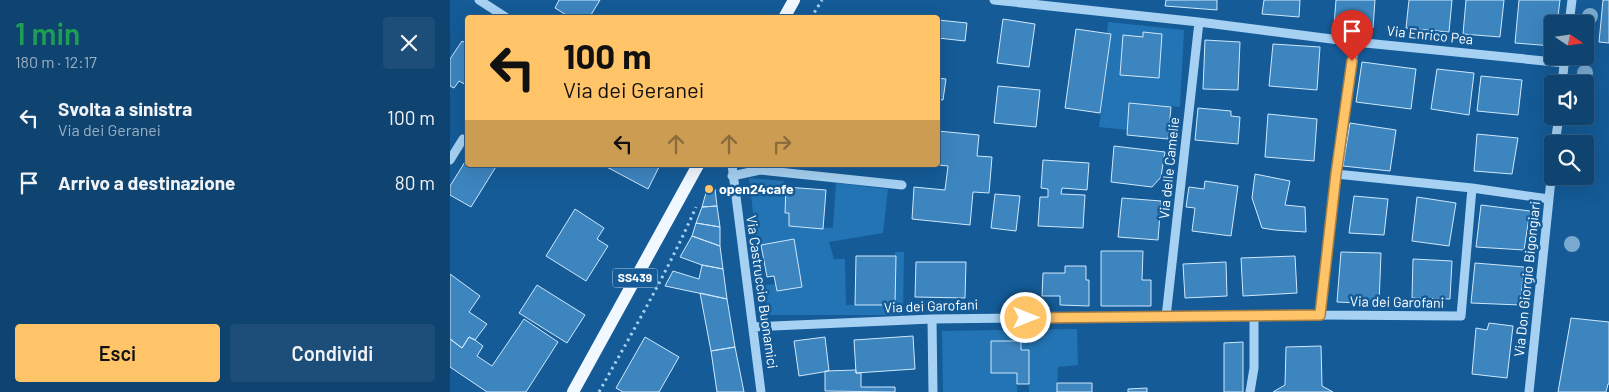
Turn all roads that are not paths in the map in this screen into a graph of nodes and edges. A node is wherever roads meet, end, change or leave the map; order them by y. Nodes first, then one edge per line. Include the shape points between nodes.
1 (479, 0) edge
2 (794, 0) edge
3 (994, 0) edge
4 (1572, 0) edge
5 (502, 15) edge
6 (786, 15) edge
7 (1570, 15) edge
8 (1199, 22) junction
9 (1355, 42) junction
10 (1544, 57) edge
11 (463, 139) dead end
12 (450, 160) edge
13 (697, 167) edge
14 (732, 167) edge
15 (1336, 174) junction
16 (732, 176) junction
17 (902, 185) dead end
18 (1550, 185) edge
19 (1472, 188) junction
20 (1549, 198) junction
21 (1320, 315) junction
22 (1254, 316) junction
23 (1166, 317) junction
24 (932, 319) junction
25 (753, 327) junction
26 (572, 392) edge
27 (762, 392) edge
28 (933, 392) edge
29 (1250, 392) edge
30 (1529, 392) edge

1 - 5 street
2 - 6 main road
3 - 8 street, Via Enrico Pea
4 - 7 street
8 - 9 street, Via Enrico Pea
8 - 23 street, Via delle Camelie
9 - 10 street, Via Enrico Pea
9 - 15 street
11 - 12 street
13 - 26 main road, SS439
14 - 16 street, Via Castruccio Buonamici
15 - 19 street
15 - 21 street
16 - 17 street via 760,170
16 - 25 street, Via Castruccio Buonamici
18 - 20 street, Via Don Giorgio Bigongiari
19 - 20 street
19 - 21 street, Via dei Garofani via 1461,316
20 - 30 street, Via Don Giorgio Bigongiari
21 - 22 street, Via dei Garofani
22 - 23 street, Via dei Garofani
22 - 29 street via 1254,368
23 - 24 street, Via dei Garofani
24 - 25 street, Via dei Garofani
24 - 28 street
25 - 27 street, Via Castruccio Buonamici

